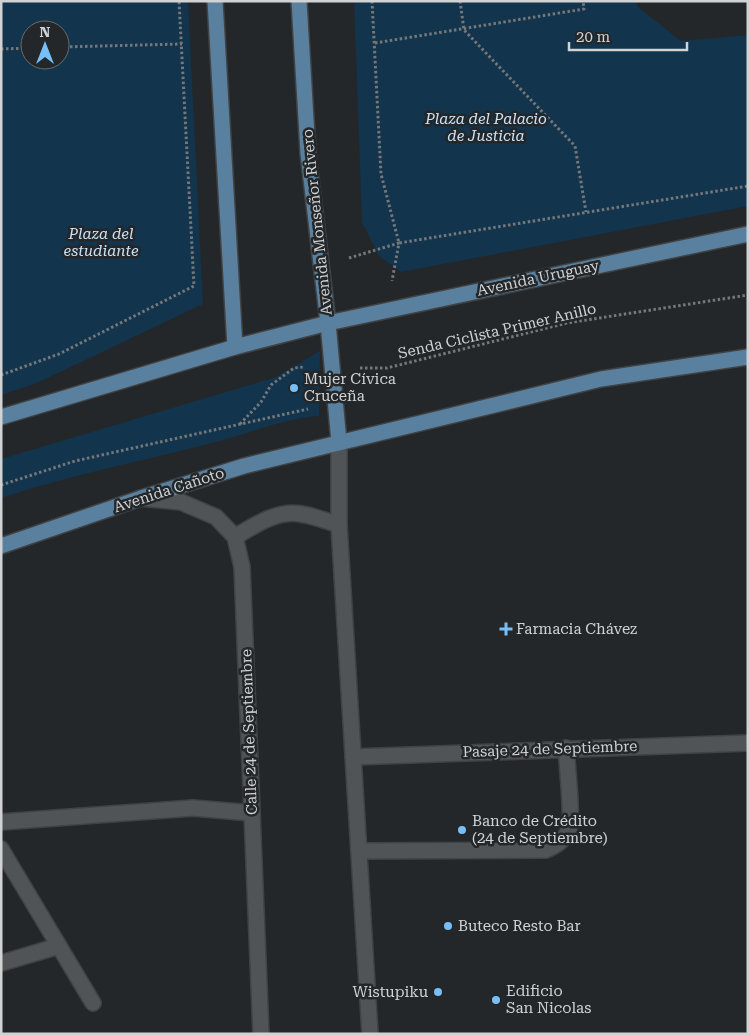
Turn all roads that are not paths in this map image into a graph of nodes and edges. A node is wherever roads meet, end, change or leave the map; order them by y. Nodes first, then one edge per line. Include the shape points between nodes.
1 (215, 1) edge
2 (300, 1) edge
3 (748, 234) edge
4 (328, 323) junction
5 (235, 348) junction
6 (748, 357) edge
7 (1, 417) edge
8 (339, 442) junction
9 (140, 498) junction
10 (339, 526) junction
11 (235, 537) junction
12 (1, 546) edge
13 (748, 743) edge
14 (566, 748) junction
15 (353, 757) junction
16 (252, 813) junction
17 (1, 822) edge
18 (1, 849) edge
19 (359, 851) junction
20 (7, 869) edge
21 (59, 946) junction
22 (1, 963) edge
23 (93, 1003) dead end
24 (261, 1034) edge
25 (370, 1034) edge

1 - 5 main road
2 - 4 main road, Avenida Monseñor Rivero via 308,153
3 - 4 main road, Avenida Uruguay
4 - 5 main road
4 - 8 main road, Avenida Monseñor Rivero
5 - 7 main road
6 - 8 main road via 601,378
8 - 9 main road, Avenida Cañoto via 225,471
8 - 10 street
9 - 11 street via 181,502 216,517
9 - 12 main road, Avenida Cañoto
10 - 11 street via 300,513 278,514
10 - 15 street
11 - 16 street, Calle 24 de Septiembre via 242,567
13 - 14 street, Pasaje 24 de Septiembre
14 - 15 street, Pasaje 24 de Septiembre
14 - 19 street via 569,830 559,844 546,850
15 - 19 street
16 - 17 street via 193,808
16 - 24 street, Calle 24 de Septiembre
18 - 20 street
19 - 25 street
20 - 21 street
21 - 22 street
21 - 23 street

